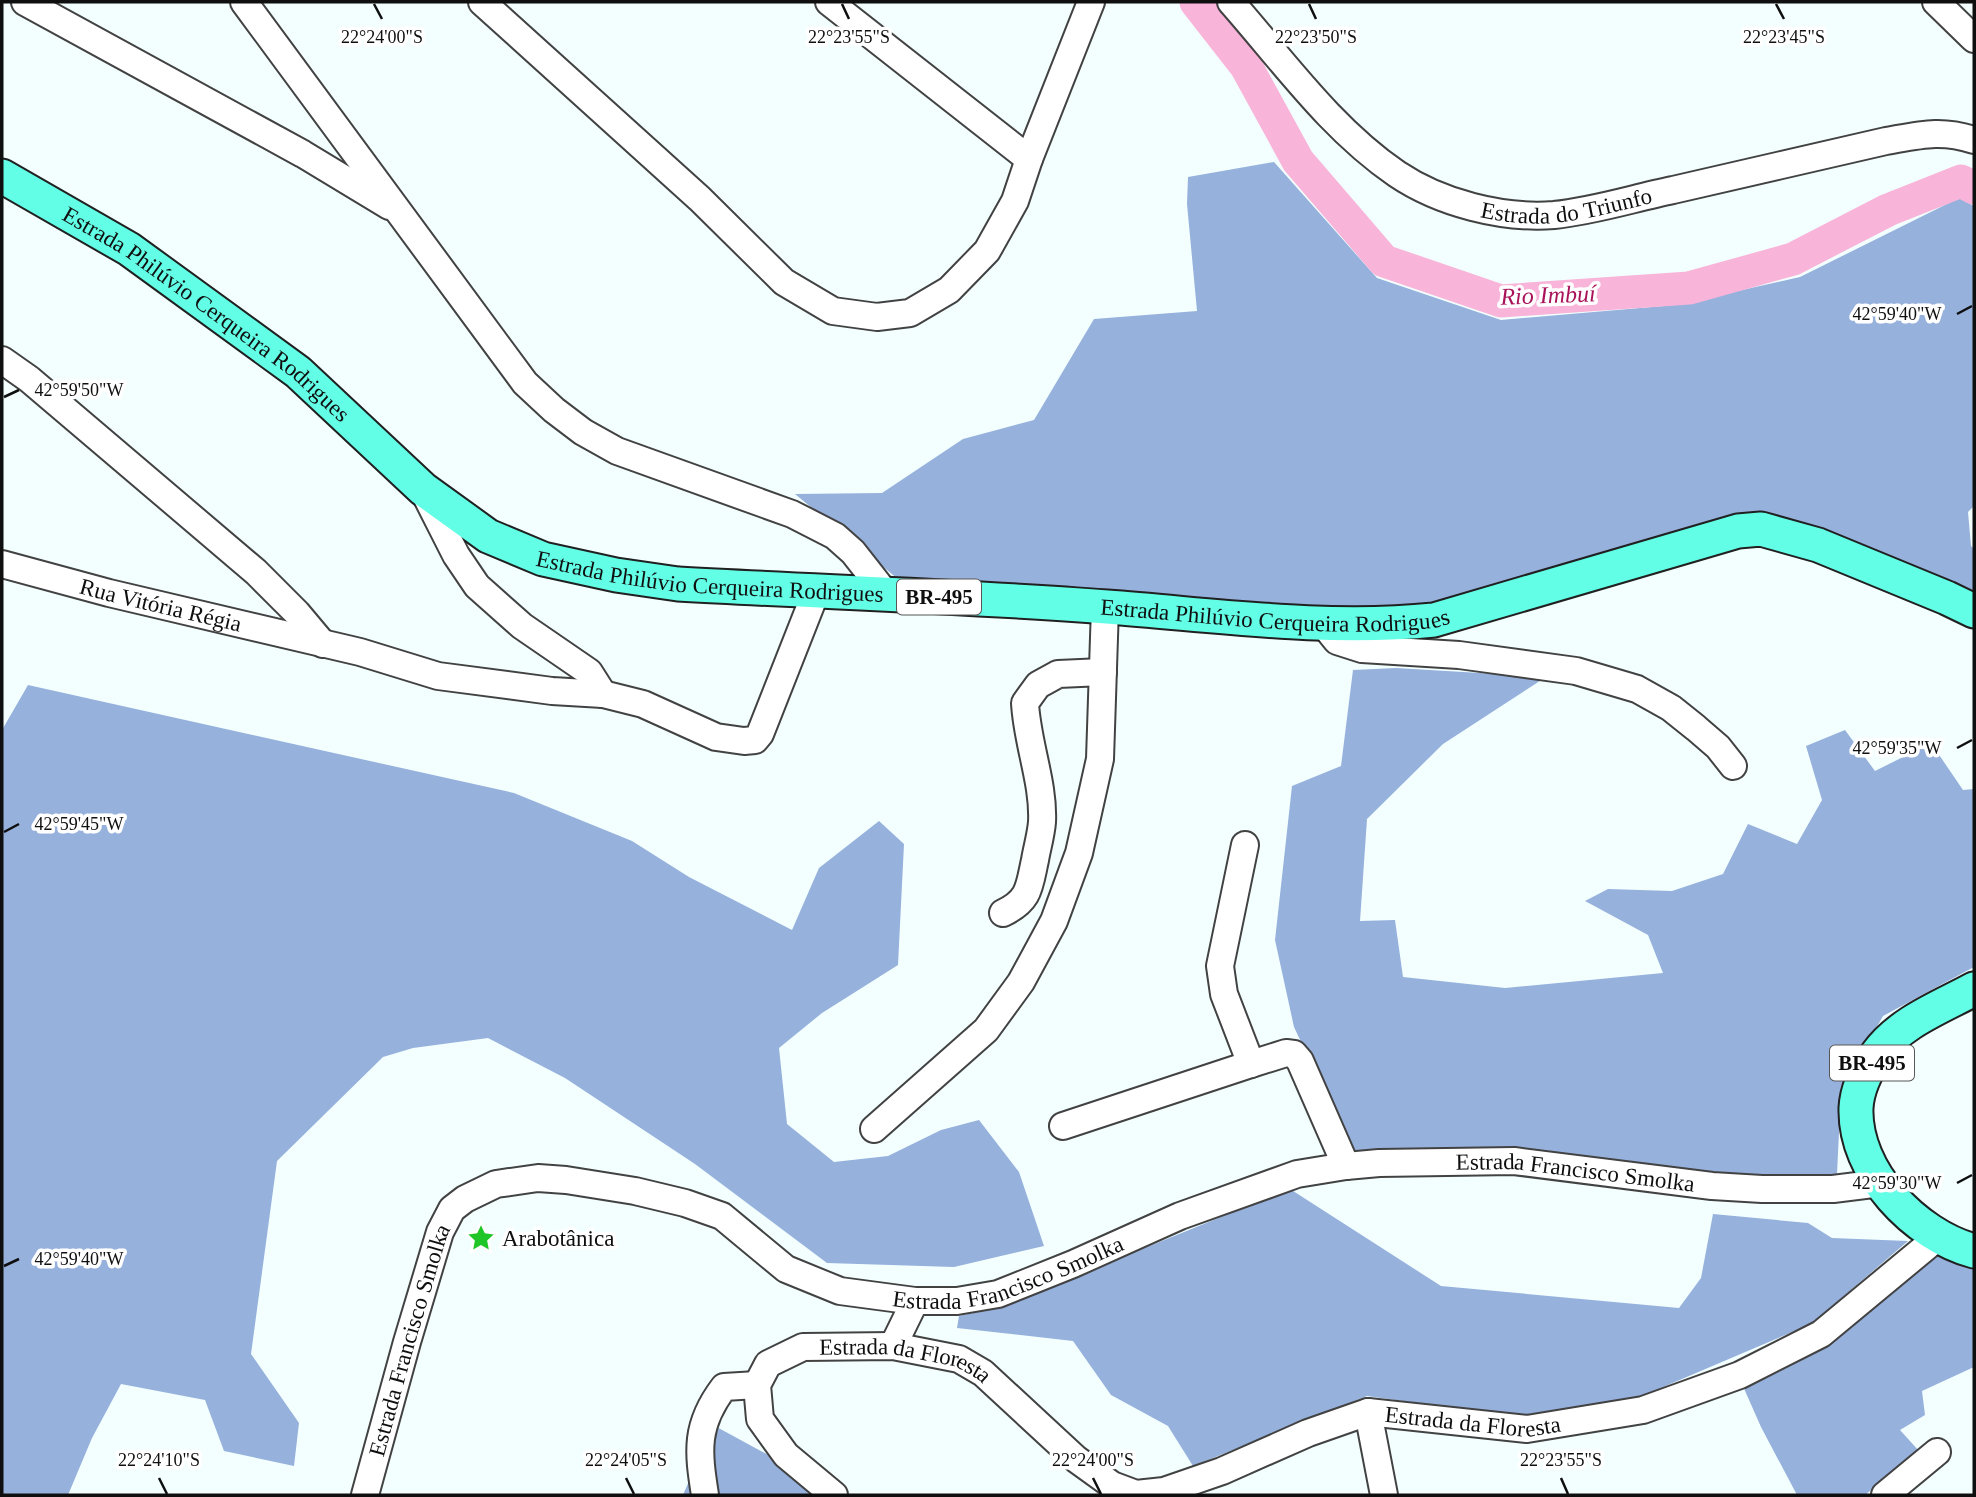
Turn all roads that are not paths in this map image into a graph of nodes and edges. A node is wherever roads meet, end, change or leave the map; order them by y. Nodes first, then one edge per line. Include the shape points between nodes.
1 (25, 2) edge
2 (244, 2) edge
3 (482, 2) edge
4 (829, 2) edge
5 (1091, 2) edge
6 (1231, 2) edge
7 (1936, 2) edge
8 (1974, 39) edge
9 (1974, 141) edge
10 (1029, 159) junction
11 (2, 176) edge
12 (403, 214) junction
13 (2, 360) edge
14 (423, 489) junction
15 (2, 564) edge
16 (816, 592) junction
17 (886, 594) junction
18 (1105, 607) junction
19 (1974, 611) edge
20 (1324, 625) junction
21 (323, 644) junction
22 (1103, 672) junction
23 (603, 694) junction
24 (1733, 766) dead end
25 (1245, 845) dead end
26 (1003, 913) dead end
27 (1974, 989) edge
28 (1974, 1006) edge
29 (1930, 1013) junction
30 (1251, 1064) junction
31 (1063, 1126) dead end
32 (874, 1129) dead end
33 (1346, 1166) junction
34 (1881, 1183) junction
35 (1938, 1237) junction
36 (1974, 1251) edge
37 (915, 1301) junction
38 (893, 1346) junction
39 (757, 1385) junction
40 (1368, 1412) junction
41 (1937, 1452) dead end
42 (1221, 1483) edge
43 (365, 1495) edge
44 (705, 1495) edge
45 (834, 1495) edge
46 (1384, 1495) edge
47 (1885, 1495) edge

1 - 12 street
2 - 12 street
3 - 10 street via 784,282 833,311 877,317 910,313 949,290 987,251 1015,201
4 - 10 street
5 - 10 street
6 - 9 street, Estrada do Triunfo via 1361,147 1435,195 1471,206 1553,215 1886,141 1954,133
7 - 8 street
11 - 14 main road, Estrada Philúvio Cerqueira Rodrigues / BR-495 via 129,249 298,372
12 - 17 street via 524,383 554,410 617,451 792,514 835,536
13 - 21 street via 256,572
14 - 16 main road, Estrada Philúvio Cerqueira Rodrigues / BR-495 via 488,536 543,559 678,584
14 - 23 street via 477,586 522,626 589,672
15 - 21 street, Rua Vitória Régia
16 - 17 main road, Estrada Philúvio Cerqueira Rodrigues / BR-495
16 - 23 street, Rua Vitória Régia via 755,740 716,737 643,704
17 - 18 main road, Estrada Philúvio Cerqueira Rodrigues / BR-495
18 - 20 main road, Estrada Philúvio Cerqueira Rodrigues / BR-495
18 - 22 street
19 - 20 main road, Estrada Philúvio Cerqueira Rodrigues / BR-495 via 1835,551 1761,529 1738,530 1434,620
20 - 24 street via 1337,642 1362,649 1460,654 1576,671 1637,689 1696,728
21 - 23 street, Rua Vitória Régia via 438,676
22 - 26 street via 1058,674 1038,685 1025,703 1042,822 1028,892 1018,905
22 - 32 street via 1100,759 1079,853 1054,921 1021,982 986,1030
25 - 30 street via 1220,966 1224,994
27 - 29 main road, BR-495
28 - 29 street
29 - 34 main road, BR-495 via 1899,1030 1878,1053 1859,1088 1858,1135
30 - 31 street
30 - 33 street via 1294,1054
33 - 34 street, Estrada Francisco Smolka via 1514,1161 1762,1189 1833,1189
33 - 37 street, Estrada Francisco Smolka via 1297,1174 1180,1216 998,1294 957,1301
34 - 35 main road, BR-495
35 - 36 main road, BR-495
35 - 40 street, Estrada da Floresta via 1821,1334 1740,1375 1643,1410 1527,1429
37 - 38 street
37 - 43 street, Estrada Francisco Smolka via 840,1291 786,1269 722,1216 685,1203 566,1180 538,1178 496,1184 452,1209 440,1232
38 - 39 street, Estrada da Floresta via 803,1347 768,1364
38 - 42 street, Estrada da Floresta via 959,1359 983,1373 1059,1445 1112,1485 1136,1494
39 - 44 street via 724,1387 709,1406 698,1451
39 - 45 street via 760,1419 766,1431 786,1455
40 - 42 street, Estrada da Floresta via 1308,1433
40 - 46 street
41 - 47 street

